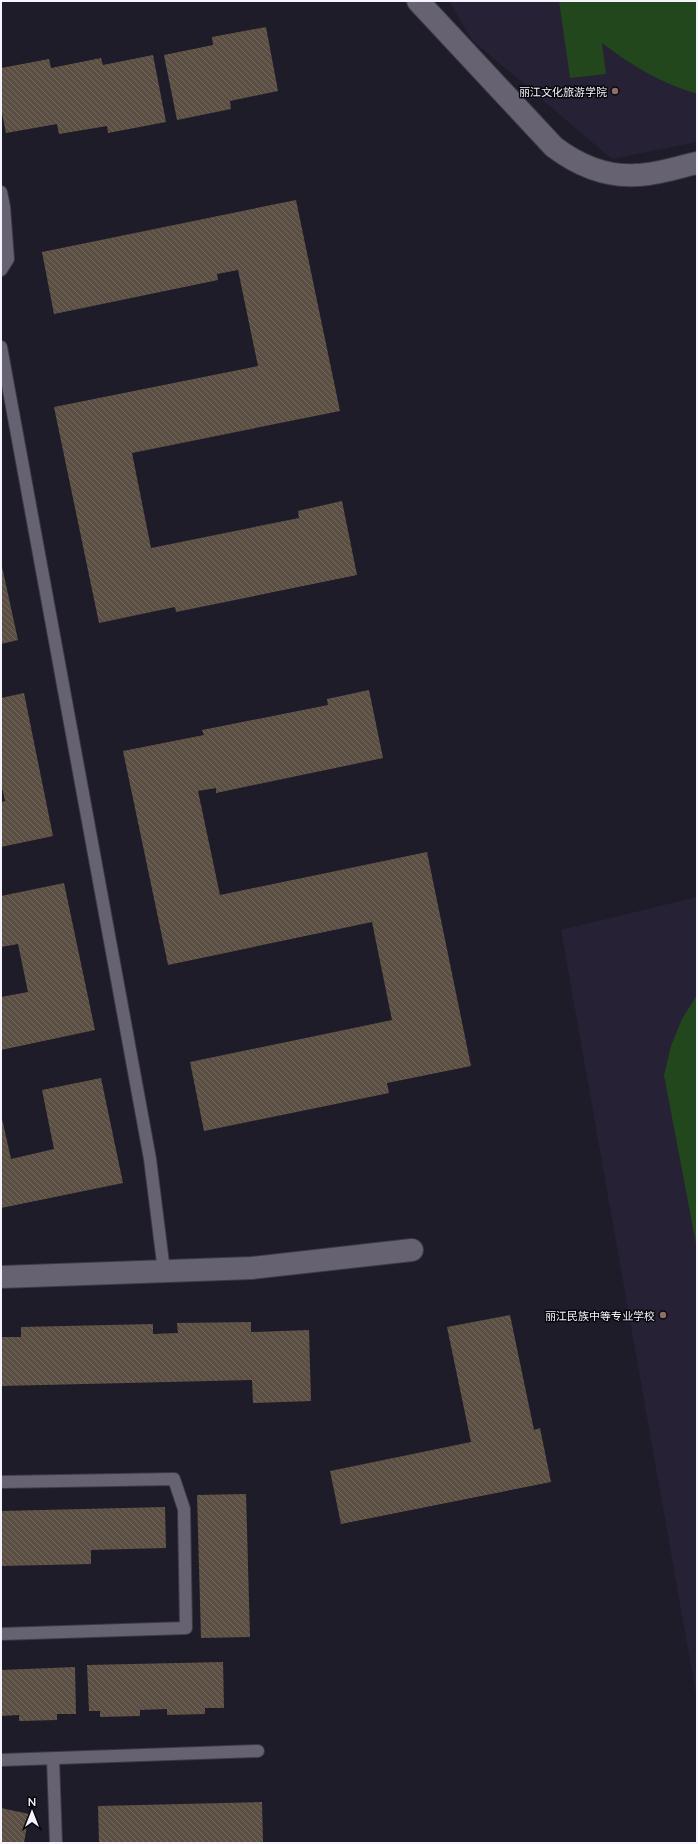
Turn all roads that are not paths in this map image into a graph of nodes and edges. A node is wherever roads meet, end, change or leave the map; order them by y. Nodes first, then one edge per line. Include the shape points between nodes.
1 (418, 1) edge
2 (697, 163) edge
3 (1, 192) edge
4 (1, 270) edge
5 (1, 347) edge
6 (412, 1250) dead end
7 (164, 1271) junction
8 (1, 1277) edge
9 (1, 1482) edge
10 (1, 1634) edge
11 (258, 1751) dead end
12 (53, 1759) junction
13 (1, 1760) edge
14 (56, 1843) edge

1 - 2 street via 554,147 570,158 606,173 637,176
3 - 4 lane via 8,259
5 - 7 lane via 150,1159
6 - 7 street via 252,1268
7 - 8 street
9 - 10 lane via 174,1479 184,1509 186,1620 186,1628
11 - 12 lane
12 - 13 lane
12 - 14 lane

